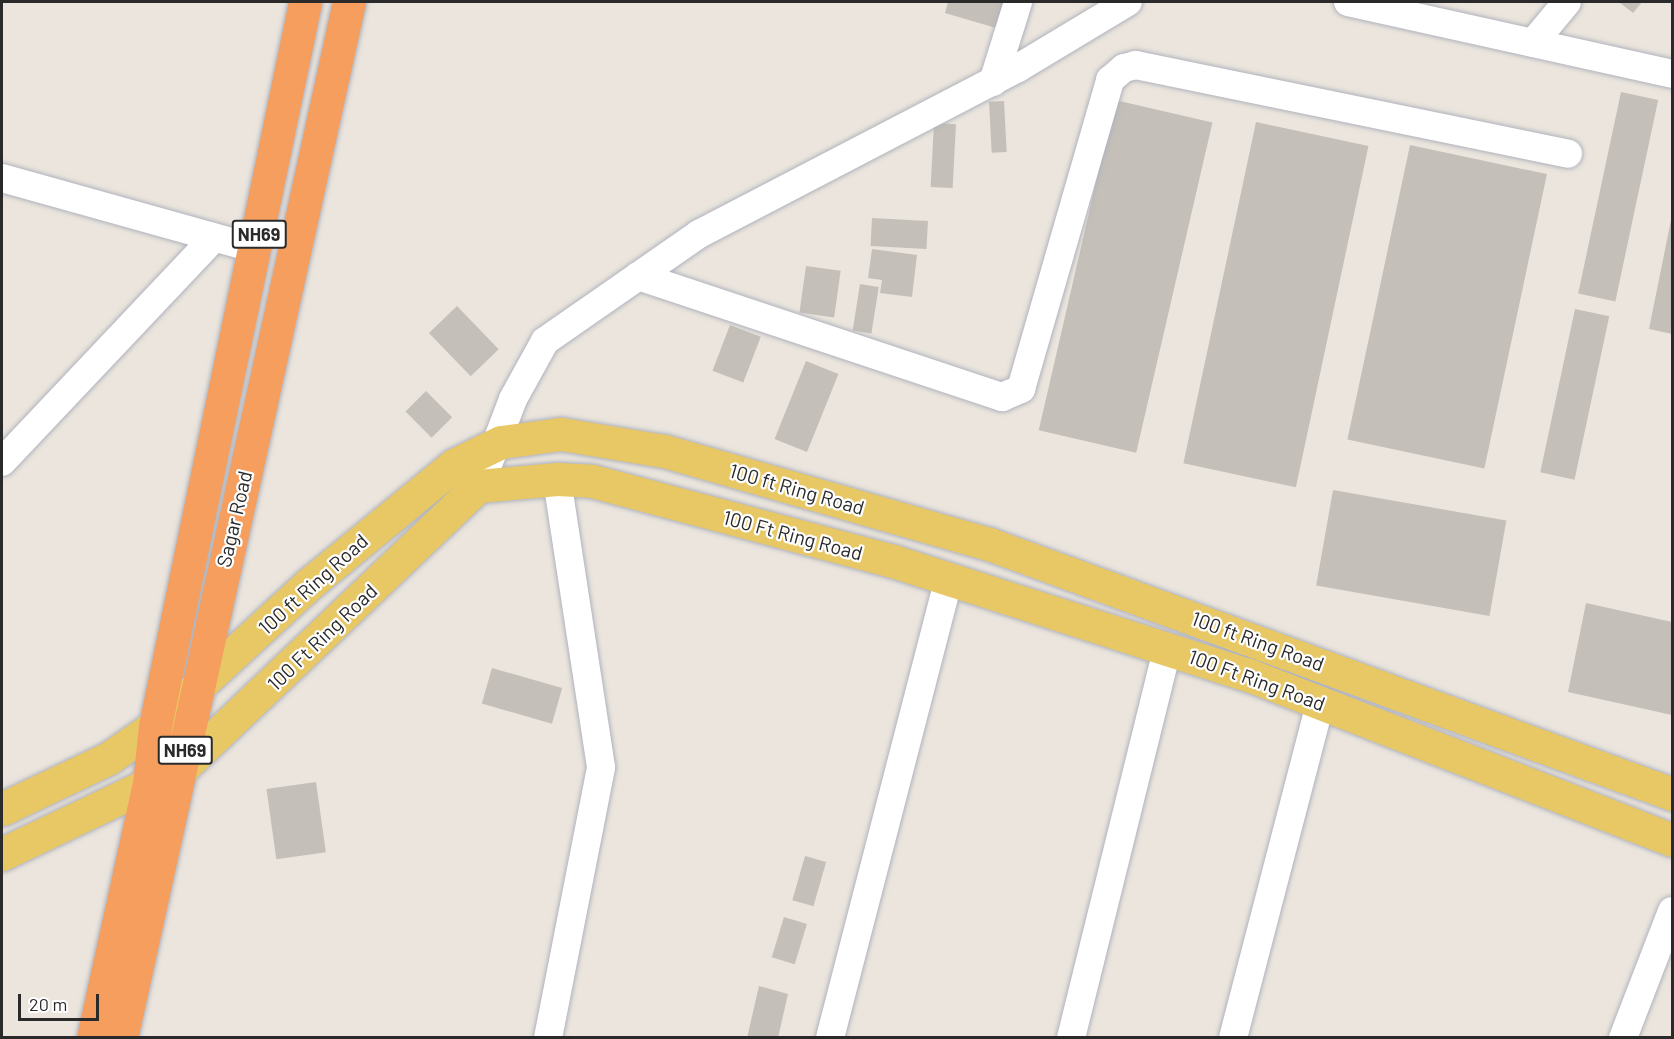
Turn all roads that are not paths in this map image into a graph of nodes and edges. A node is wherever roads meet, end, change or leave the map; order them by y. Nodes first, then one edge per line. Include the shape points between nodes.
1 (305, 2) edge
2 (349, 2) edge
3 (1018, 2) edge
4 (1128, 2) edge
5 (1567, 2) edge
6 (1361, 3) edge
7 (1533, 43) junction
8 (1669, 69) edge
9 (993, 82) junction
10 (1568, 153) dead end
11 (2, 178) edge
12 (214, 238) junction
13 (256, 249) junction
14 (638, 276) junction
15 (496, 444) junction
16 (2, 462) edge
17 (557, 479) junction
18 (478, 486) junction
19 (949, 579) junction
20 (1167, 649) junction
21 (193, 695) junction
22 (1320, 703) junction
23 (155, 726) junction
24 (182, 768) junction
25 (149, 784) junction
26 (1672, 794) edge
27 (2, 809) edge
28 (1672, 840) edge
29 (2, 854) edge
30 (1672, 911) edge
31 (93, 1038) edge
32 (122, 1038) edge
33 (548, 1038) edge
34 (830, 1038) edge
35 (1071, 1038) edge
36 (1233, 1038) edge
37 (1623, 1038) edge

1 - 13 highway, Sagar Road / NH69
2 - 21 highway, Sagar Road / NH69
3 - 9 street
4 - 9 street
5 - 7 street
6 - 7 street
7 - 8 street
9 - 14 street via 699,234
10 - 14 street via 1136,65 1125,68 1110,80 1021,388 1002,397
11 - 12 street
12 - 13 street
12 - 16 street
13 - 23 highway, Sagar Road / NH69
14 - 15 street via 545,341
15 - 18 street
15 - 21 main road, 100 ft Ring Road via 454,465 412,496 309,584
15 - 26 main road, 100 ft Ring Road via 561,434 664,452 989,544
17 - 18 main road, 100 Ft Ring Road
17 - 19 main road, 100 Ft Ring Road via 592,481
17 - 33 street via 601,767
18 - 24 main road, 100 Ft Ring Road
19 - 20 main road, 100 Ft Ring Road
19 - 34 street
20 - 22 main road, 100 Ft Ring Road
20 - 35 street
21 - 23 main road, 100 ft Ring Road
21 - 24 highway, Sagar Road / NH69
22 - 28 main road, 100 Ft Ring Road
22 - 36 street
23 - 25 highway, Sagar Road / NH69
23 - 27 main road, 100 ft Ring Road via 101,762
24 - 25 main road, 100 Ft Ring Road
24 - 32 highway, Sagar Road / NH69
25 - 29 main road, 100 Ft Ring Road
25 - 31 highway, Sagar Road / NH69
30 - 37 street

